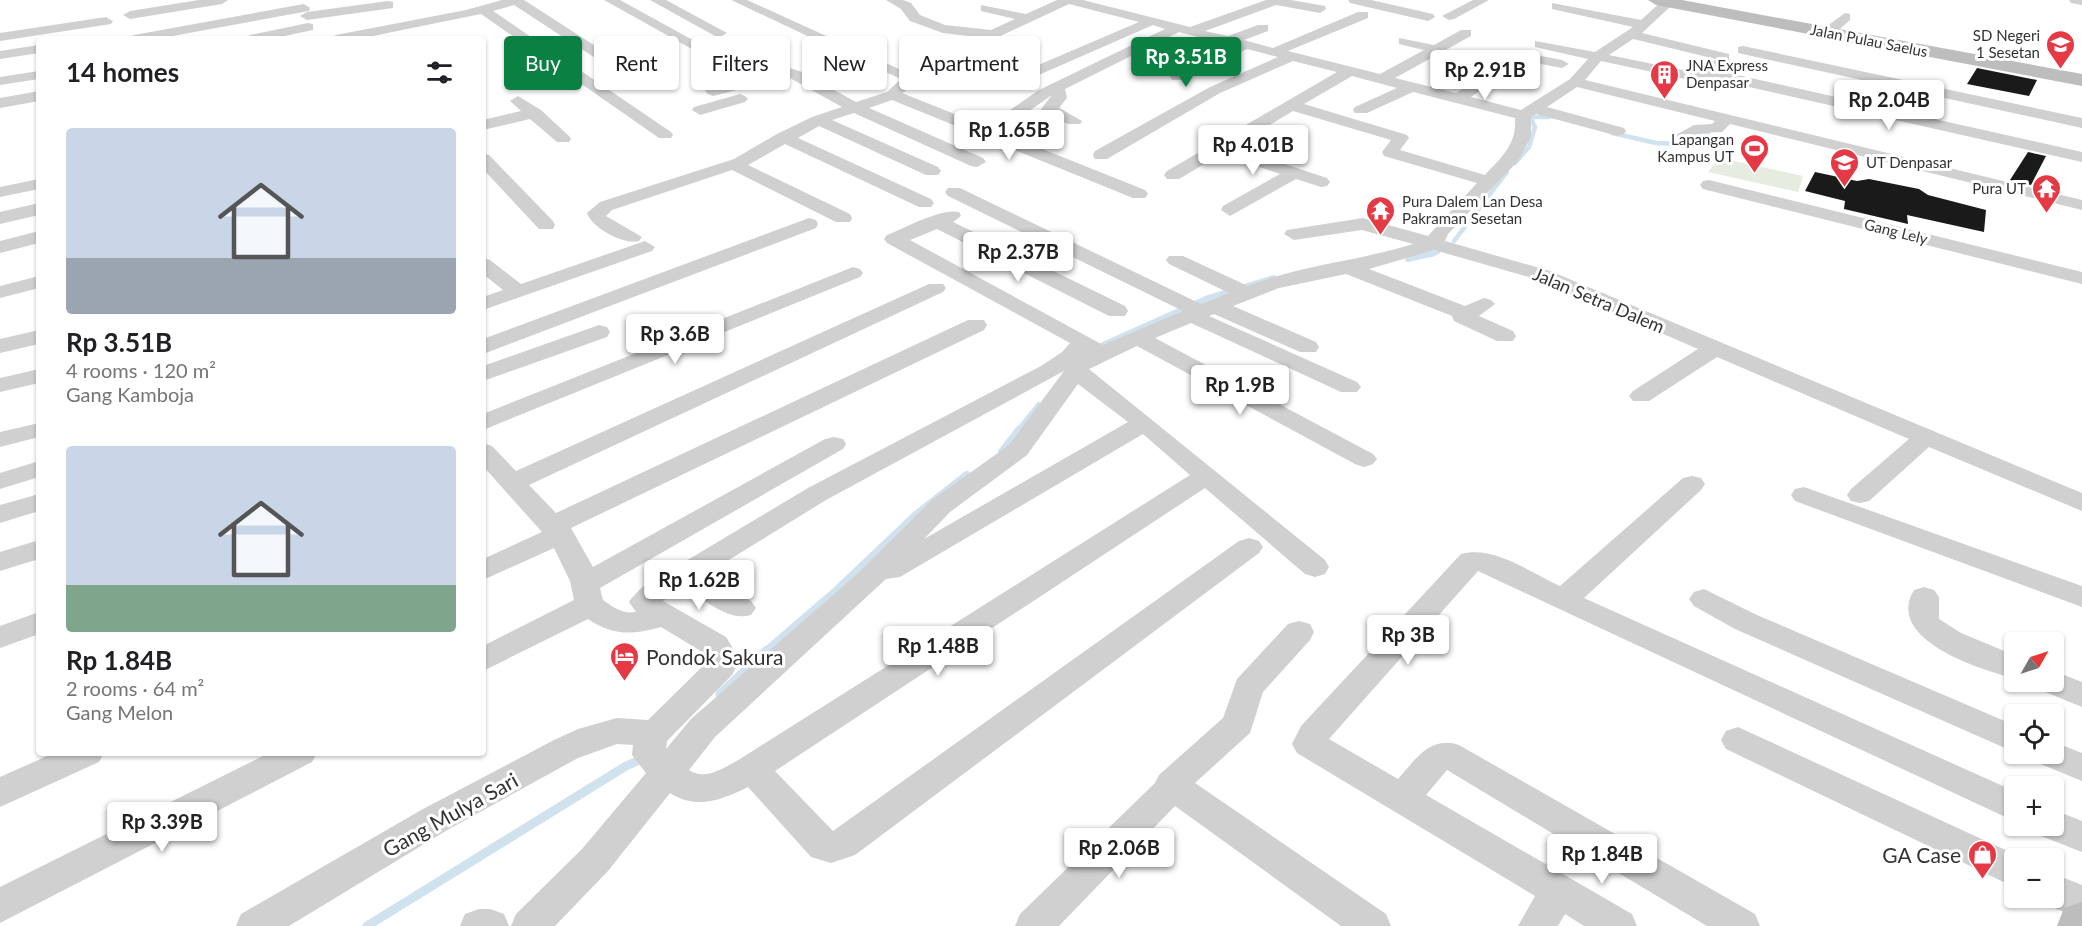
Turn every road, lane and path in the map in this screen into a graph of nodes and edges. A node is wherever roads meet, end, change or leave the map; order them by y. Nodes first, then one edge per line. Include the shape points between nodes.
1 (180, 0) edge
2 (222, 0) edge
3 (289, 0) edge
4 (515, 0) edge
5 (610, 0) edge
6 (656, 0) edge
7 (737, 0) edge
8 (892, 0) edge
9 (1068, 0) edge
10 (1354, 0) edge
11 (1482, 0) edge
12 (2075, 0) edge
13 (2082, 1) edge
14 (1674, 2) edge
15 (1431, 4) dead end
16 (388, 5) dead end
17 (1557, 6) dead end
18 (450, 7) dead end
19 (986, 8) dead end
20 (1320, 9) dead end
21 (484, 10) junction
22 (1409, 12) junction
23 (462, 15) junction
24 (1363, 15) dead end
25 (1449, 16) dead end
26 (1428, 17) dead end
27 (1845, 17) dead end
28 (1026, 18) junction
29 (1152, 21) junction
30 (132, 22) edge
31 (309, 23) edge
32 (1576, 25) dead end
33 (1644, 25) junction
34 (394, 28) junction
35 (1263, 28) dead end
36 (1189, 31) junction
37 (1422, 31) dead end
38 (1828, 32) junction
39 (720, 33) dead end
40 (1466, 33) dead end
41 (991, 34) junction
42 (1629, 35) junction
43 (58, 36) edge
44 (218, 36) edge
45 (261, 36) edge
46 (362, 36) edge
47 (405, 36) edge
48 (816, 36) edge
49 (0, 37) edge
50 (36, 40) edge
51 (1229, 41) junction
52 (691, 44) edge
53 (1540, 44) dead end
54 (1245, 45) junction
55 (0, 46) edge
56 (1439, 50) junction
57 (1743, 50) dead end
58 (594, 51) edge
59 (1160, 51) dead end
60 (0, 55) edge
61 (1283, 55) junction
62 (1515, 55) dead end
63 (1598, 56) junction
64 (1724, 57) dead end
65 (36, 62) edge
66 (36, 62) edge
67 (36, 63) edge
68 (0, 67) edge
69 (1040, 69) edge
70 (1350, 71) junction
71 (1703, 72) junction
72 (1493, 75) dead end
73 (1580, 75) junction
74 (802, 77) edge
75 (1177, 77) dead end
76 (1774, 77) dead end
77 (802, 79) edge
78 (1382, 79) junction
79 (2082, 80) edge
80 (0, 81) edge
81 (1412, 87) junction
82 (1053, 88) junction
83 (825, 90) edge
84 (713, 91) dead end
85 (892, 95) junction
86 (36, 96) edge
87 (1458, 99) junction
88 (518, 101) dead end
89 (0, 102) edge
90 (1290, 105) junction
91 (1900, 105) dead end
92 (856, 108) junction
93 (700, 110) dead end
94 (1361, 110) dead end
95 (1528, 111) junction
96 (535, 113) junction
97 (1726, 119) junction
98 (818, 120) junction
99 (1003, 122) dead end
100 (1074, 122) dead end
101 (2082, 123) edge
102 (486, 124) edge
103 (1618, 131) dead end
104 (665, 135) dead end
105 (783, 137) junction
106 (563, 139) dead end
107 (1678, 141) dead end
108 (2082, 145) edge
109 (1220, 148) junction
110 (1101, 155) dead end
111 (2082, 157) edge
112 (486, 162) edge
113 (977, 162) dead end
114 (737, 164) junction
115 (932, 171) dead end
116 (1294, 173) junction
117 (36, 174) edge
118 (1173, 175) dead end
119 (0, 181) edge
120 (1487, 181) junction
121 (1321, 182) dead end
122 (36, 185) edge
123 (1710, 185) dead end
124 (0, 192) edge
125 (954, 192) dead end
126 (1139, 195) dead end
127 (925, 203) dead end
128 (2082, 205) edge
129 (36, 210) edge
130 (1230, 210) dead end
131 (0, 218) edge
132 (843, 218) dead end
133 (809, 224) dead end
134 (546, 225) dead end
135 (1294, 234) dead end
136 (36, 238) edge
137 (1434, 244) junction
138 (0, 247) edge
139 (1176, 260) dead end
140 (486, 266) edge
141 (1346, 267) junction
142 (853, 273) dead end
143 (2082, 278) edge
144 (36, 283) edge
145 (936, 288) dead end
146 (1238, 290) junction
147 (0, 292) edge
148 (518, 292) junction
149 (486, 303) edge
150 (1484, 304) dead end
151 (1198, 309) junction
152 (1117, 311) dead end
153 (1464, 312) junction
154 (976, 325) dead end
155 (599, 332) dead end
156 (1505, 336) dead end
157 (36, 338) edge
158 (1137, 338) junction
159 (0, 346) edge
160 (486, 346) edge
161 (1308, 347) dead end
162 (1092, 348) junction
163 (1714, 348) junction
164 (1075, 370) junction
165 (486, 373) edge
166 (36, 377) edge
167 (0, 385) edge
168 (1349, 387) dead end
169 (1641, 396) dead end
170 (486, 422) edge
171 (1144, 423) junction
172 (36, 431) edge
173 (1924, 438) junction
174 (0, 440) edge
175 (834, 444) dead end
176 (486, 457) edge
177 (1364, 459) dead end
178 (36, 470) edge
179 (1206, 476) junction
180 (0, 481) edge
181 (511, 483) junction
182 (1692, 483) dead end
183 (1804, 495) dead end
184 (1860, 495) dead end
185 (36, 503) edge
186 (2082, 503) edge
187 (0, 514) edge
188 (557, 530) junction
189 (1249, 547) dead end
190 (36, 550) edge
191 (0, 562) edge
192 (1315, 567) dead end
193 (486, 568) edge
194 (682, 573) junction
195 (866, 582) junction
196 (589, 594) junction
197 (1924, 597) dead end
198 (2082, 597) edge
199 (1704, 599) dead end
200 (1563, 600) junction
201 (741, 608) dead end
202 (662, 616) junction
203 (36, 624) edge
204 (1299, 632) dead end
205 (0, 637) edge
206 (486, 658) edge
207 (2004, 662) edge
208 (2064, 687) edge
209 (2082, 695) edge
210 (2004, 735) edge
211 (1738, 740) dead end
212 (81, 756) edge
213 (294, 756) edge
214 (658, 757) junction
215 (2064, 760) edge
216 (2082, 767) edge
217 (752, 769) junction
218 (0, 794) edge
219 (1165, 794) dead end
220 (1401, 800) junction
221 (2004, 802) edge
222 (2064, 829) edge
223 (2082, 837) edge
224 (2004, 866) edge
225 (1558, 892) junction
226 (2064, 895) edge
227 (2082, 903) edge
228 (0, 906) edge
229 (255, 926) edge
230 (479, 926) edge
231 (490, 926) edge
232 (530, 926) edge
233 (1034, 926) edge
234 (1372, 926) edge
235 (1537, 926) edge
236 (1618, 926) edge
237 (1741, 926) edge

1 - 30 street
2 - 30 street
3 - 30 street
3 - 31 street
4 - 21 street
4 - 58 street
5 - 52 street
6 - 39 street
7 - 48 street
8 - 41 street via 906,6 915,18 943,29
9 - 28 street
9 - 29 street
10 - 22 street
11 - 25 street
12 - 13 street
14 - 33 street
14 - 38 street, Jalan Pulau Saelus
15 - 22 street
16 - 31 street
17 - 33 street
18 - 23 street
19 - 28 street
20 - 36 street via 1275,1
21 - 23 street
21 - 104 street
22 - 26 street
23 - 34 street
24 - 61 street via 1334,36
27 - 38 street
28 - 41 street
29 - 36 street
29 - 69 street
30 - 31 street
31 - 44 street
31 - 45 street
32 - 42 street
33 - 42 street
34 - 46 street
34 - 47 street
35 - 51 street
36 - 51 street
36 - 59 street
36 - 82 street
37 - 56 street via 1404,40
38 - 79 street, Jalan Pulau Saelus
40 - 56 street
41 - 85 street via 900,86
42 - 63 street
42 - 64 street
43 - 49 street via 103,26
50 - 55 street
51 - 54 street
53 - 63 street
54 - 61 street
54 - 75 street
56 - 78 street
57 - 101 street
60 - 65 street
61 - 70 street
61 - 110 street
62 - 73 street
63 - 71 street via 1694,76
63 - 73 street
66 - 68 street
67 - 80 street
70 - 78 street
70 - 90 street
71 - 76 street via 1716,64
71 - 111 street
72 - 87 street
73 - 95 street
73 - 97 street
74 - 84 street via 786,72
77 - 93 street
78 - 81 street
81 - 87 street
81 - 94 street
82 - 99 street
82 - 100 street via 1060,92 1059,98 1049,109
83 - 92 street
85 - 92 street
85 - 126 street
86 - 89 street
87 - 95 street
88 - 96 street
90 - 109 street
90 - 120 street via 1400,137 1390,152
91 - 108 street
92 - 98 street
92 - 113 street
95 - 103 street
95 - 120 street via 1521,145
96 - 102 street
96 - 106 street
97 - 107 street via 1717,129 1700,128
97 - 128 street
98 - 105 street
98 - 115 street
105 - 114 street
105 - 127 street
109 - 116 street
109 - 118 street
112 - 134 street
114 - 132 street
114 - 148 street via 606,206 596,213 598,219 639,242
116 - 121 street
116 - 130 street
117 - 119 street
120 - 137 street via 1440,232
122 - 124 street
123 - 143 street, Gang Lely
125 - 151 street
129 - 131 street
133 - 160 street
135 - 137 street, Jalan Setra Dalem via 1363,224
136 - 138 street
137 - 141 street
137 - 163 street, Jalan Setra Dalem via 1544,275
139 - 146 street
140 - 148 street
141 - 146 street
141 - 153 street
142 - 170 street
144 - 147 street
145 - 181 street
146 - 151 street
148 - 149 street
150 - 153 street
151 - 158 street
151 - 161 street
151 - 168 street
152 - 162 street via 944,219 894,239
153 - 156 street via 1465,318
154 - 188 street
155 - 165 street
157 - 159 street
158 - 162 street
158 - 177 street
162 - 164 street
162 - 194 street via 817,494
163 - 169 street
163 - 173 street, Jalan Setra Dalem
164 - 171 street
164 - 195 street via 1018,450 941,506
166 - 167 street
171 - 179 street
171 - 195 street via 986,517
172 - 174 street
173 - 184 street
173 - 186 street, Jalan Setra Dalem
175 - 196 street
176 - 181 street
178 - 180 street
179 - 192 street
179 - 217 street
181 - 188 street
182 - 200 street
183 - 198 street
185 - 187 street
188 - 193 street
188 - 196 street
189 - 217 street via 836,846 824,846
190 - 191 street
194 - 201 street
194 - 202 street via 644,602
195 - 214 street via 703,728
196 - 202 street via 615,623 625,625
196 - 206 street
197 - 207 street via 1923,618 1929,628
199 - 210 street via 1746,622
200 - 220 street via 1484,562 1471,561 1313,735 1309,744 1313,749
200 - 221 street
202 - 214 street via 714,645 725,660
203 - 205 street
204 - 234 street via 1248,687 1238,724 1171,785
208 - 209 street
211 - 224 street
212 - 218 street
213 - 228 street
214 - 217 street via 683,787 700,791
214 - 229 street, Gang Mulya Sari via 617,731 590,738 436,819
214 - 232 street via 595,860
215 - 216 street
219 - 233 street
220 - 225 street
220 - 237 street via 1437,758 1447,754
222 - 223 street
225 - 235 street
225 - 236 street
226 - 227 street
230 - 231 street

